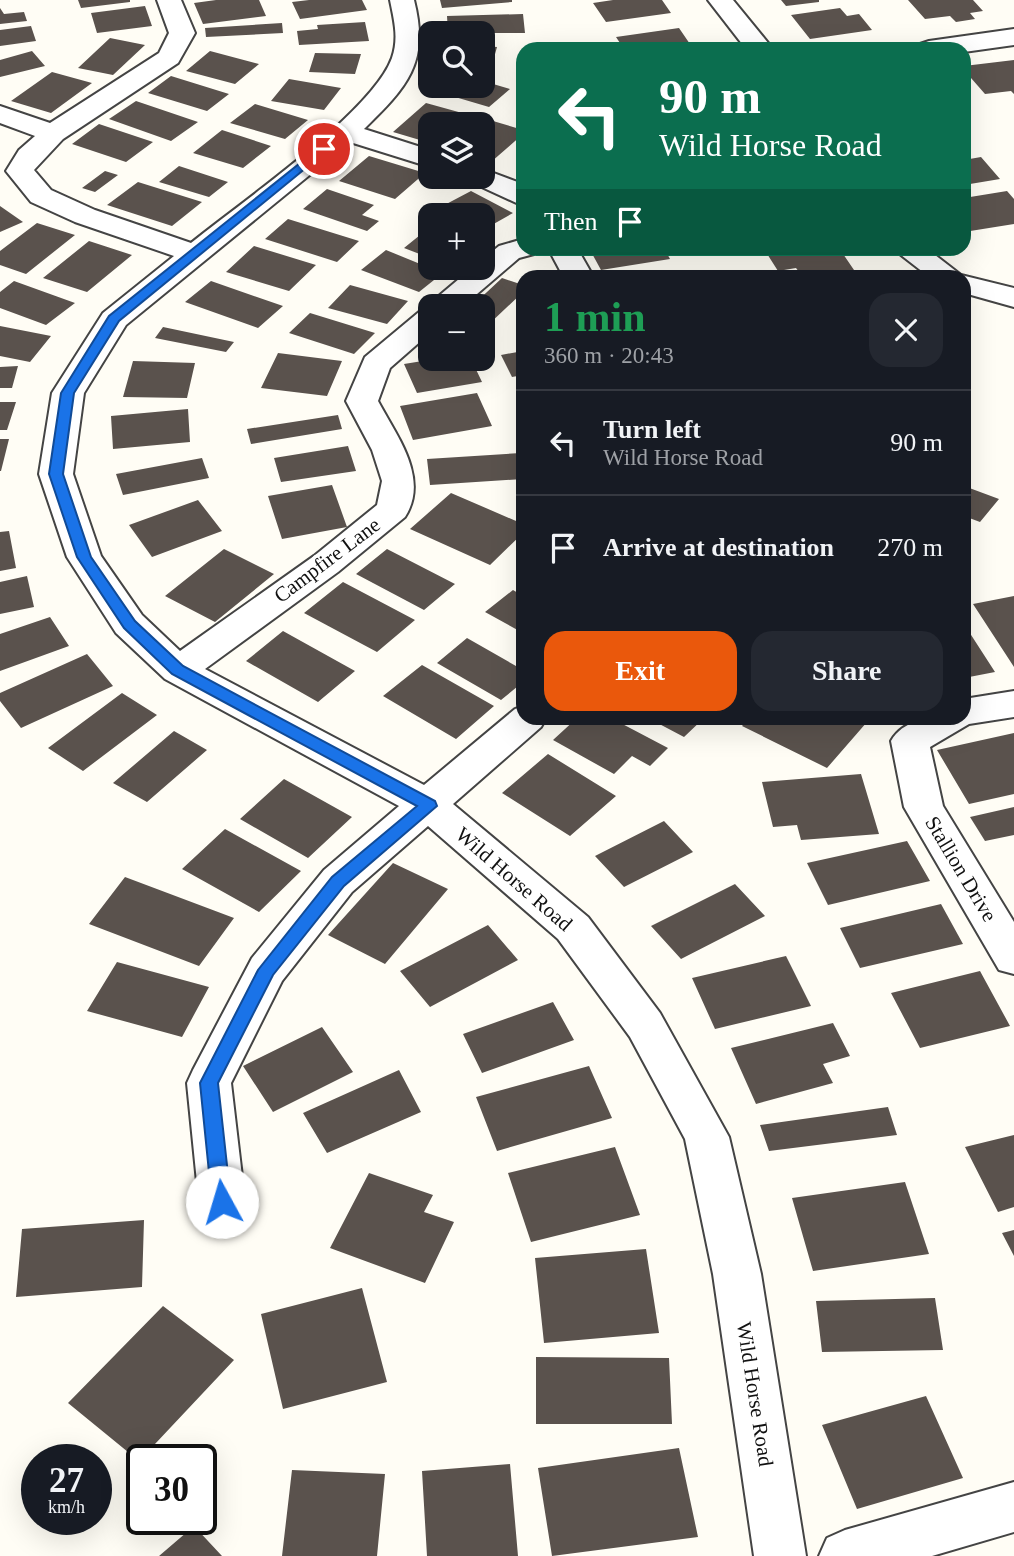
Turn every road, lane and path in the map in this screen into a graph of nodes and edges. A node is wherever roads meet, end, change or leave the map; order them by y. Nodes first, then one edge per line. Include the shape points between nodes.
1 (169, 0) edge
2 (402, 0) edge
3 (720, 0) edge
4 (1014, 37) edge
5 (754, 42) edge
6 (971, 43) edge
7 (0, 114) edge
8 (346, 132) junction
9 (53, 133) junction
10 (418, 155) edge
11 (495, 182) edge
12 (516, 192) edge
13 (516, 250) edge
14 (193, 253) junction
15 (918, 256) edge
16 (938, 270) edge
17 (971, 285) edge
18 (459, 294) edge
19 (1014, 298) edge
20 (418, 328) edge
21 (178, 670) junction
22 (1014, 704) edge
23 (971, 711) edge
24 (520, 725) edge
25 (941, 725) edge
26 (429, 806) junction
27 (1014, 958) edge
28 (222, 1202) dead end
29 (1014, 1507) edge
30 (780, 1556) edge
31 (845, 1556) edge

1 - 9 street via 182,33 169,58
2 - 8 street, Wild Horse Road via 410,29 405,57 389,90
3 - 5 street
4 - 6 street
7 - 9 street
8 - 10 street
8 - 14 street, Wild Horse Road
9 - 14 street via 20,171 41,196
11 - 12 street
13 - 18 street
14 - 21 street, Wild Horse Road via 114,319 68,393 56,474 84,557 130,624
15 - 16 street
17 - 19 street
20 - 21 street, Campfire Lane via 376,364 362,401 399,481 393,509 326,564
21 - 26 street, Wild Horse Road
22 - 23 street
24 - 26 street
25 - 27 street, Stallion Drive via 911,741 925,807
26 - 28 street via 338,881 267,970 209,1083
26 - 30 street, Wild Horse Road via 573,928 645,1025 707,1137 737,1274
29 - 31 street

